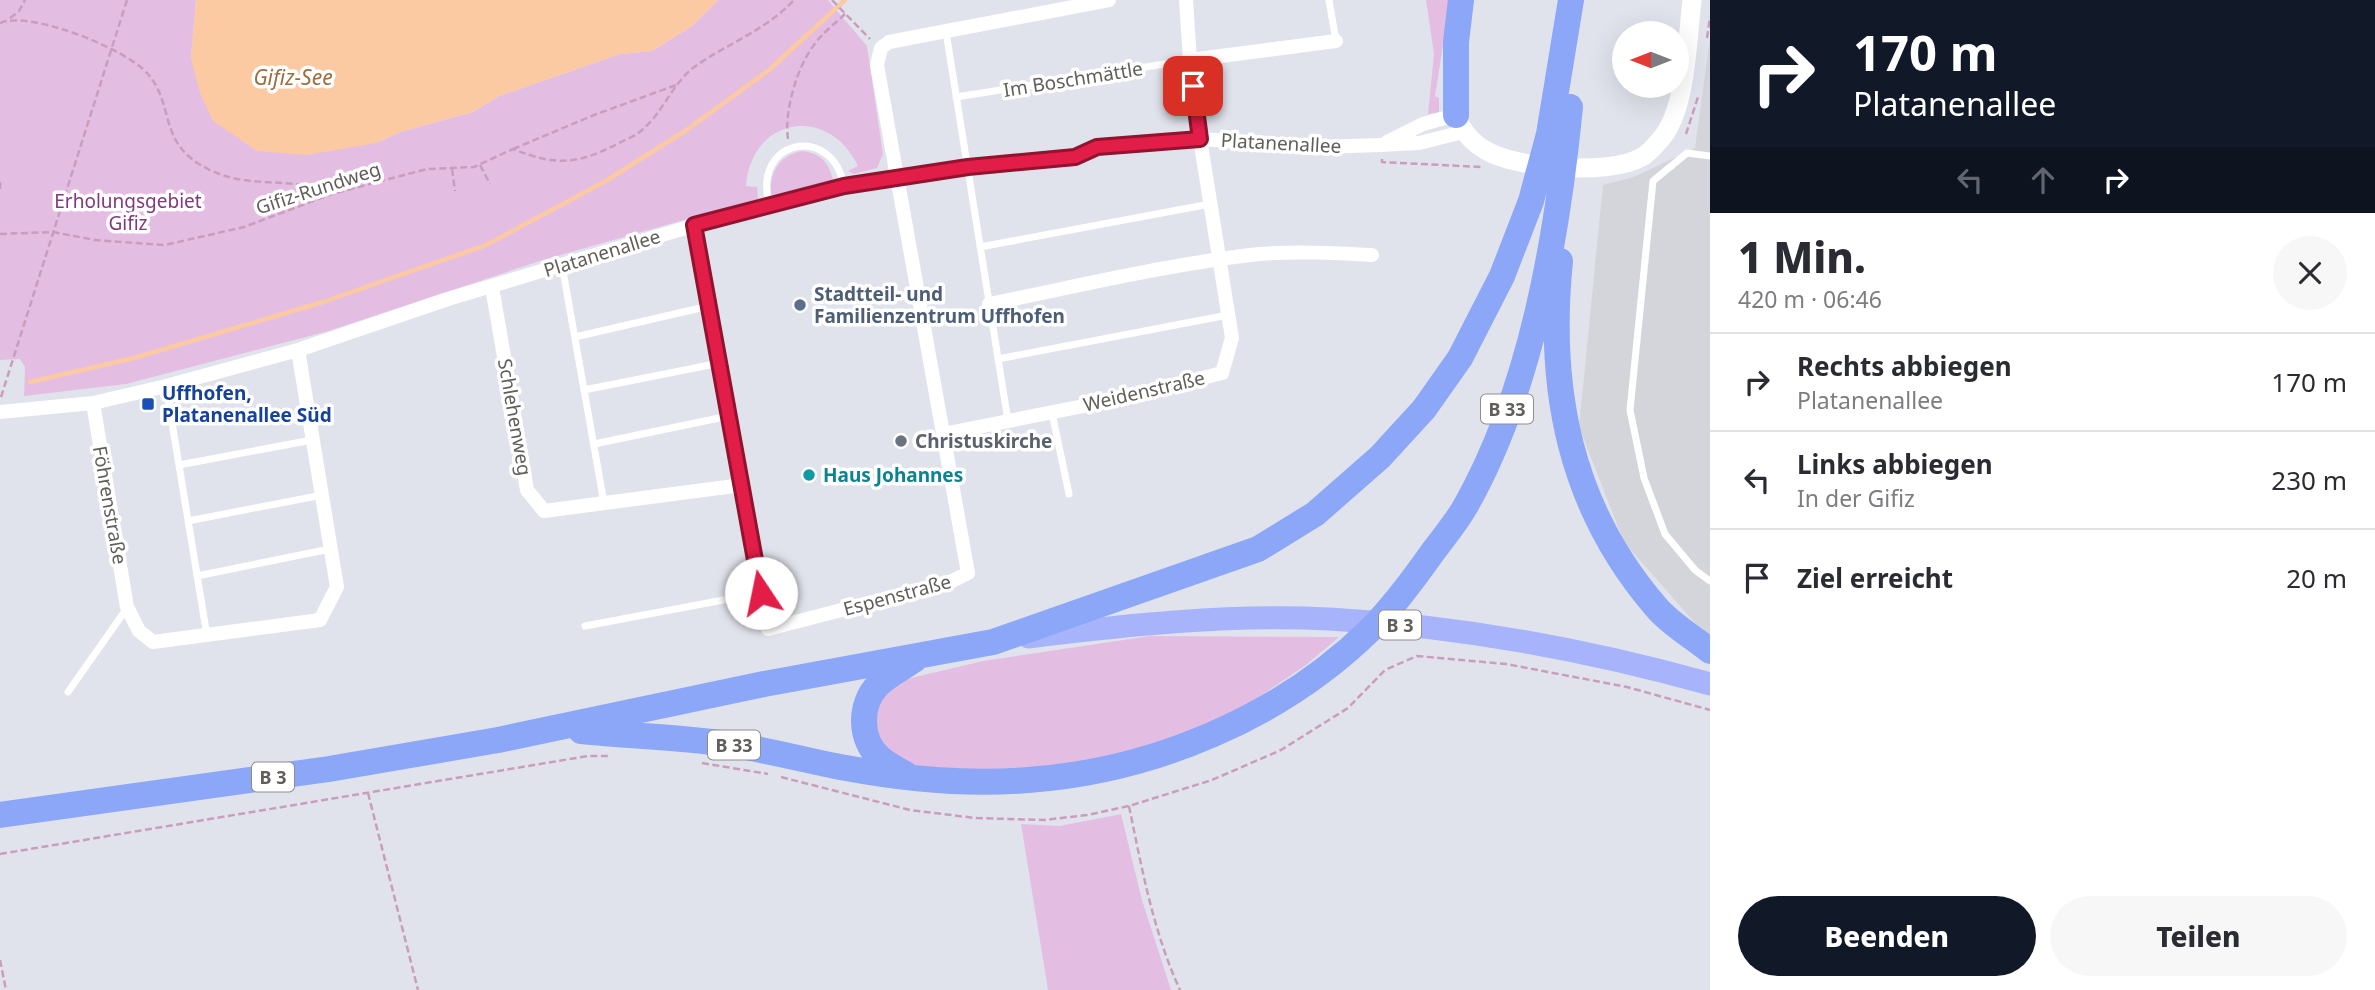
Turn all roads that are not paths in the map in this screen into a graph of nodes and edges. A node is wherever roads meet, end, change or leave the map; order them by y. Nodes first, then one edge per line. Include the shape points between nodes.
1 (1109, 0) edge
2 (1186, 0) edge
3 (1329, 0) edge
4 (1461, 0) edge
5 (1587, 0) edge
6 (1692, 0) edge
7 (1567, 7) edge
8 (946, 32) junction
9 (1336, 41) joint
10 (1190, 60) junction
11 (1567, 66) junction
12 (956, 97) junction
13 (1460, 124) junction
14 (1558, 135) junction
15 (1200, 139) junction
16 (1710, 156) edge
17 (968, 167) junction
18 (898, 178) junction
19 (844, 186) junction
20 (769, 203) junction
21 (1210, 204) junction
22 (1559, 207) junction
23 (694, 225) junction
24 (980, 247) junction
25 (1372, 255) dead end
26 (1219, 260) junction
27 (562, 265) junction
28 (492, 287) junction
29 (989, 303) junction
30 (709, 306) junction
31 (1228, 315) junction
32 (575, 337) junction
33 (298, 350) junction
34 (998, 359) junction
35 (720, 363) junction
36 (166, 386) junction
37 (584, 390) junction
38 (93, 403) junction
39 (0, 412) edge
40 (1052, 412) junction
41 (729, 416) junction
42 (1008, 421) junction
43 (943, 434) junction
44 (312, 440) junction
45 (594, 444) junction
46 (179, 465) junction
47 (742, 485) junction
48 (1069, 494) dead end
49 (323, 495) junction
50 (604, 503) junction
51 (188, 521) junction
52 (332, 548) junction
53 (197, 576) junction
54 (1710, 581) edge
55 (761, 593) junction
56 (127, 607) junction
57 (585, 626) dead end
58 (207, 637) junction
59 (993, 642) junction
60 (1710, 651) edge
61 (921, 655) junction
62 (1710, 684) edge
63 (68, 692) dead end
64 (555, 729) junction
65 (911, 778) junction
66 (0, 815) edge

1 - 8 street
2 - 10 street, Weidenstraße
3 - 9 lane
4 - 13 highway via 1456,41
5 - 11 highway, B 33 via 1582,44
6 - 13 street via 1678,105 1662,139 1640,158 1602,168 1524,163 1487,152
7 - 11 highway, B 33
8 - 12 lane
8 - 18 street via 888,42 881,48 877,65
9 - 10 street
10 - 12 lane, Im Boschmättle
10 - 15 street, Weidenstraße
11 - 14 highway, B 33
12 - 17 lane
13 - 15 street, Platanenallee via 1423,124 1380,145 1322,147
14 - 22 highway, B 33
14 - 59 highway, B 33 via 1502,276 1460,358 1380,457 1315,514 1258,549
15 - 17 street, Platanenallee via 1097,147 1075,157
15 - 21 street, Weidenstraße
16 - 54 lane via 1688,153 1653,181 1630,410 1644,478 1665,534
17 - 18 street, Platanenallee
17 - 24 lane
18 - 19 street, Platanenallee
18 - 43 street, Espenstraße
19 - 20 street, Platanenallee
19 - 20 lane via 841,170 819,148 789,148 775,158 767,172
20 - 23 street, Platanenallee
21 - 24 lane
21 - 26 street, Weidenstraße
22 - 60 highway via 1557,359 1572,454 1594,516 1620,559 1657,609
22 - 65 highway, B 33 via 1526,356 1465,507 1405,590 1335,660 1255,715 1151,757 1092,772 1028,780
23 - 27 street, Platanenallee
23 - 30 street, Espenstraße
24 - 29 lane
25 - 26 street via 1262,254
26 - 29 street
26 - 31 street, Weidenstraße
27 - 28 street, Platanenallee
27 - 32 lane
28 - 33 street, Platanenallee
28 - 50 street, Schlehenweg via 527,489 544,511
29 - 34 lane
30 - 32 lane
30 - 35 street, Espenstraße
31 - 34 lane
31 - 40 street, Weidenstraße via 1232,338 1222,373
32 - 37 lane
33 - 36 street, Platanenallee
33 - 44 street, Föhrenstraße
34 - 42 lane
35 - 37 lane
35 - 41 street, Espenstraße
36 - 38 street, Platanenallee
36 - 46 lane
37 - 45 lane
38 - 39 street, Platanenallee
38 - 56 street, Föhrenstraße
40 - 42 street, Weidenstraße
40 - 48 lane
41 - 45 lane
41 - 47 street, Espenstraße
42 - 43 street, Weidenstraße
43 - 55 street, Espenstraße via 968,573 950,582 768,629
44 - 46 lane
44 - 49 street, Föhrenstraße
45 - 50 lane
46 - 51 lane
47 - 50 street, Schlehenweg
47 - 55 street, Espenstraße
49 - 51 lane
49 - 52 street, Föhrenstraße
51 - 53 lane
52 - 53 lane
52 - 58 street, Föhrenstraße via 337,587 320,620
53 - 58 lane
55 - 57 lane
56 - 58 street, Föhrenstraße via 139,631 153,642
56 - 63 lane
59 - 61 highway, B 3
59 - 62 main road, B 3 via 1216,620 1327,619 1563,647
61 - 64 highway, B 3
61 - 65 highway via 878,684 864,714 869,745 878,757
64 - 65 highway, B 33 via 727,744
64 - 66 highway, B 3 via 329,769

